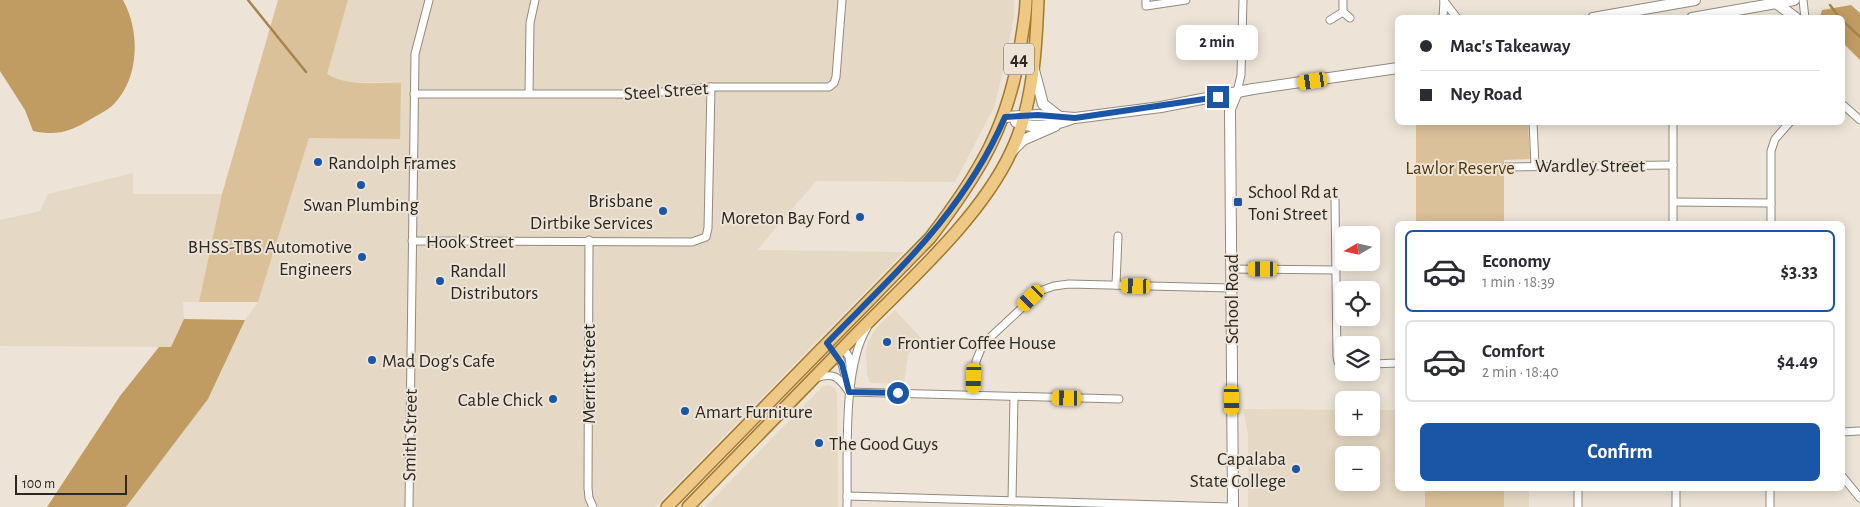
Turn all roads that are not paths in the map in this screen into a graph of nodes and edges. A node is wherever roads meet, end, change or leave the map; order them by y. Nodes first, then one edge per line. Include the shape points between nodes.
1 (429, 0) edge
2 (535, 0) edge
3 (842, 0) edge
4 (1026, 0) edge
5 (1038, 0) edge
6 (1146, 0) edge
7 (1186, 0) edge
8 (1243, 0) edge
9 (1343, 0) edge
10 (1696, 0) edge
11 (1794, 0) edge
12 (1803, 0) edge
13 (1446, 3) edge
14 (1776, 3) junction
15 (1343, 12) junction
16 (1450, 15) edge
17 (1455, 15) edge
18 (1610, 15) edge
19 (1709, 15) edge
20 (1792, 15) edge
21 (1805, 15) edge
22 (1350, 18) dead end
23 (1330, 20) dead end
24 (1033, 65) junction
25 (1395, 67) edge
26 (711, 87) junction
27 (1237, 92) junction
28 (529, 93) junction
29 (414, 94) junction
30 (1845, 107) edge
31 (1005, 117) junction
32 (1023, 120) junction
33 (1059, 120) junction
34 (1860, 120) edge
35 (1533, 125) edge
36 (1673, 125) edge
37 (1787, 125) edge
38 (1012, 151) junction
39 (1673, 165) junction
40 (1535, 166) junction
41 (1506, 167) dead end
42 (1335, 200) dead end
43 (1674, 202) junction
44 (1771, 203) junction
45 (1673, 221) edge
46 (1771, 221) edge
47 (1335, 226) edge
48 (1118, 236) dead end
49 (589, 240) junction
50 (412, 241) junction
51 (1231, 269) junction
52 (1335, 270) edge
53 (1336, 271) edge
54 (1116, 285) junction
55 (1231, 288) junction
56 (876, 315) junction
57 (1336, 336) edge
58 (830, 340) junction
59 (840, 351) junction
60 (1395, 363) edge
61 (1380, 364) edge
62 (852, 377) junction
63 (814, 378) junction
64 (849, 392) junction
65 (974, 395) junction
66 (1014, 397) junction
67 (1119, 399) dead end
68 (1860, 431) edge
69 (1845, 432) edge
70 (1845, 480) edge
71 (1578, 491) edge
72 (1676, 491) edge
73 (1770, 491) edge
74 (848, 496) junction
75 (1860, 498) edge
76 (1012, 500) junction
77 (1132, 505) edge
78 (408, 507) edge
79 (593, 507) edge
80 (667, 507) edge
81 (688, 507) edge
82 (847, 507) edge
83 (1232, 507) edge
84 (1578, 507) edge
85 (1676, 507) edge
86 (1770, 507) edge

1 - 29 street, Smith Street via 415,54
2 - 28 street via 530,23
3 - 26 street, Steel Street via 834,84 829,87
4 - 31 main road, 44 via 1018,66
5 - 24 main road, 44
6 - 7 street via 1146,6
8 - 27 street via 1241,75
9 - 15 street
10 - 18 main road
11 - 14 main road
12 - 21 street
13 - 16 street
13 - 17 street
14 - 19 main road
14 - 20 main road
15 - 22 street
15 - 23 street
24 - 32 main road, 44
24 - 33 main road via 1043,104
25 - 27 main road
26 - 28 street, Steel Street via 642,94
26 - 49 street, Hook Street via 706,237 692,242
27 - 33 main road via 1161,107
27 - 51 main road, School Road via 1230,109
28 - 29 street, Steel Street
29 - 50 street, Smith Street
30 - 34 street
31 - 32 main road
31 - 58 main road, 44 via 980,168 930,238
32 - 33 main road
32 - 38 main road, 44
33 - 38 main road via 1023,140
35 - 40 street
36 - 39 street
37 - 44 street via 1775,139 1771,151
38 - 56 main road, 44 via 981,202
39 - 40 street, Wardley Street
39 - 43 street
40 - 41 street, Wardley Street
42 - 47 street
43 - 44 street
43 - 45 street
44 - 46 street
48 - 54 street
49 - 50 street, Hook Street
49 - 79 street, Merritt Street via 588,488
50 - 78 street, Smith Street
51 - 52 street
51 - 55 main road, School Road
53 - 57 street
54 - 55 street
54 - 65 street via 1054,286 1040,291 983,344 978,353
55 - 83 main road, School Road
56 - 59 main road, 44
56 - 62 street via 863,334
58 - 59 main road
58 - 80 main road, 44
59 - 62 street via 849,357
59 - 63 main road, 44
59 - 64 street
60 - 61 street
62 - 64 street
63 - 64 street via 831,374 837,376
63 - 81 main road, 44
64 - 65 street
64 - 74 street
65 - 66 street
66 - 67 street
66 - 76 street
68 - 69 street
70 - 75 street
71 - 84 street
72 - 85 street
73 - 86 street
74 - 76 street
74 - 82 street
76 - 77 street
77 - 83 street

